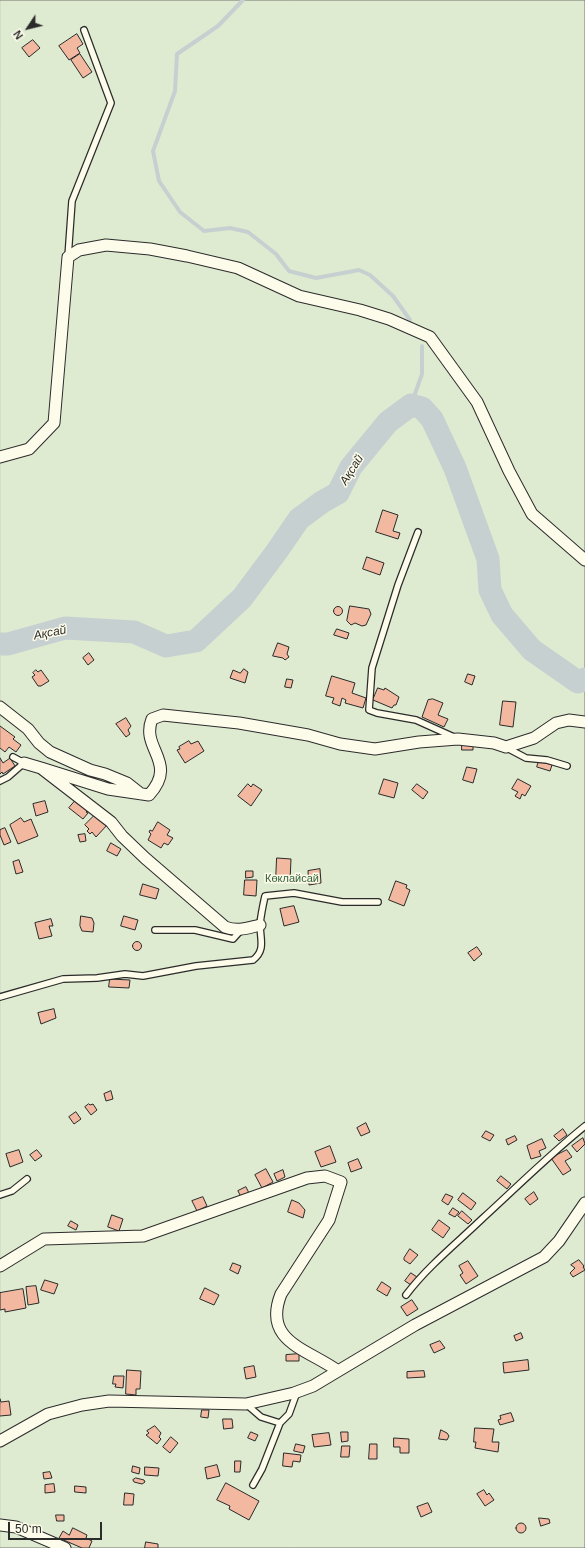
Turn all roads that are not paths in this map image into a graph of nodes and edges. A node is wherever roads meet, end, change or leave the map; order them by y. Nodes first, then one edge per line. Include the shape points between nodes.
1 (84, 30) dead end
2 (68, 257) junction
3 (0, 457) edge
4 (418, 532) dead end
5 (585, 560) edge
6 (0, 707) edge
7 (585, 722) edge
8 (458, 739) junction
9 (506, 747) junction
10 (13, 757) dead end
11 (24, 763) junction
12 (567, 766) dead end
13 (41, 768) junction
14 (0, 781) edge
15 (142, 794) junction
16 (378, 902) dead end
17 (260, 925) junction
18 (155, 930) dead end
19 (242, 930) junction
20 (0, 997) edge
21 (585, 1126) edge
22 (27, 1179) dead end
23 (0, 1195) edge
24 (585, 1203) edge
25 (0, 1266) edge
26 (406, 1295) dead end
27 (338, 1371) junction
28 (298, 1392) junction
29 (246, 1404) junction
30 (280, 1423) junction
31 (0, 1440) edge
32 (253, 1485) dead end
33 (0, 1525) edge
34 (65, 1548) edge

1 - 2 lane via 111,103 72,201
2 - 3 street via 54,423 29,448
2 - 5 street via 79,250 106,245 150,249 238,268 299,296 360,310 430,336 478,402 509,471 532,514
4 - 8 lane via 372,668 369,710 416,720
6 - 15 street via 28,729 50,752 127,783
7 - 9 street via 569,720 556,724 534,738
8 - 9 street
8 - 15 street via 374,749 239,723 163,715 152,719 149,727 162,769 157,786 149,795
9 - 12 lane via 526,758 547,760
10 - 11 lane
11 - 13 street
11 - 14 lane
13 - 15 street via 108,789
13 - 19 street via 111,822 145,858 215,919 225,927
16 - 17 lane via 342,902 294,894 265,896
17 - 19 street
17 - 20 lane via 262,947 259,955 253,960 196,966 143,976 125,974 63,979
18 - 19 lane via 195,930 233,939
21 - 26 lane via 458,1240
22 - 23 lane via 12,1191
24 - 27 street via 559,1241 544,1257 415,1324
25 - 27 street via 44,1239 143,1236 307,1178 324,1176 341,1182 329,1220 281,1294 276,1318 281,1332 289,1342
27 - 28 street
28 - 29 street
28 - 30 lane via 290,1414
29 - 30 lane via 261,1417
29 - 31 street via 109,1401 48,1414
30 - 32 lane
33 - 34 street via 16,1527

